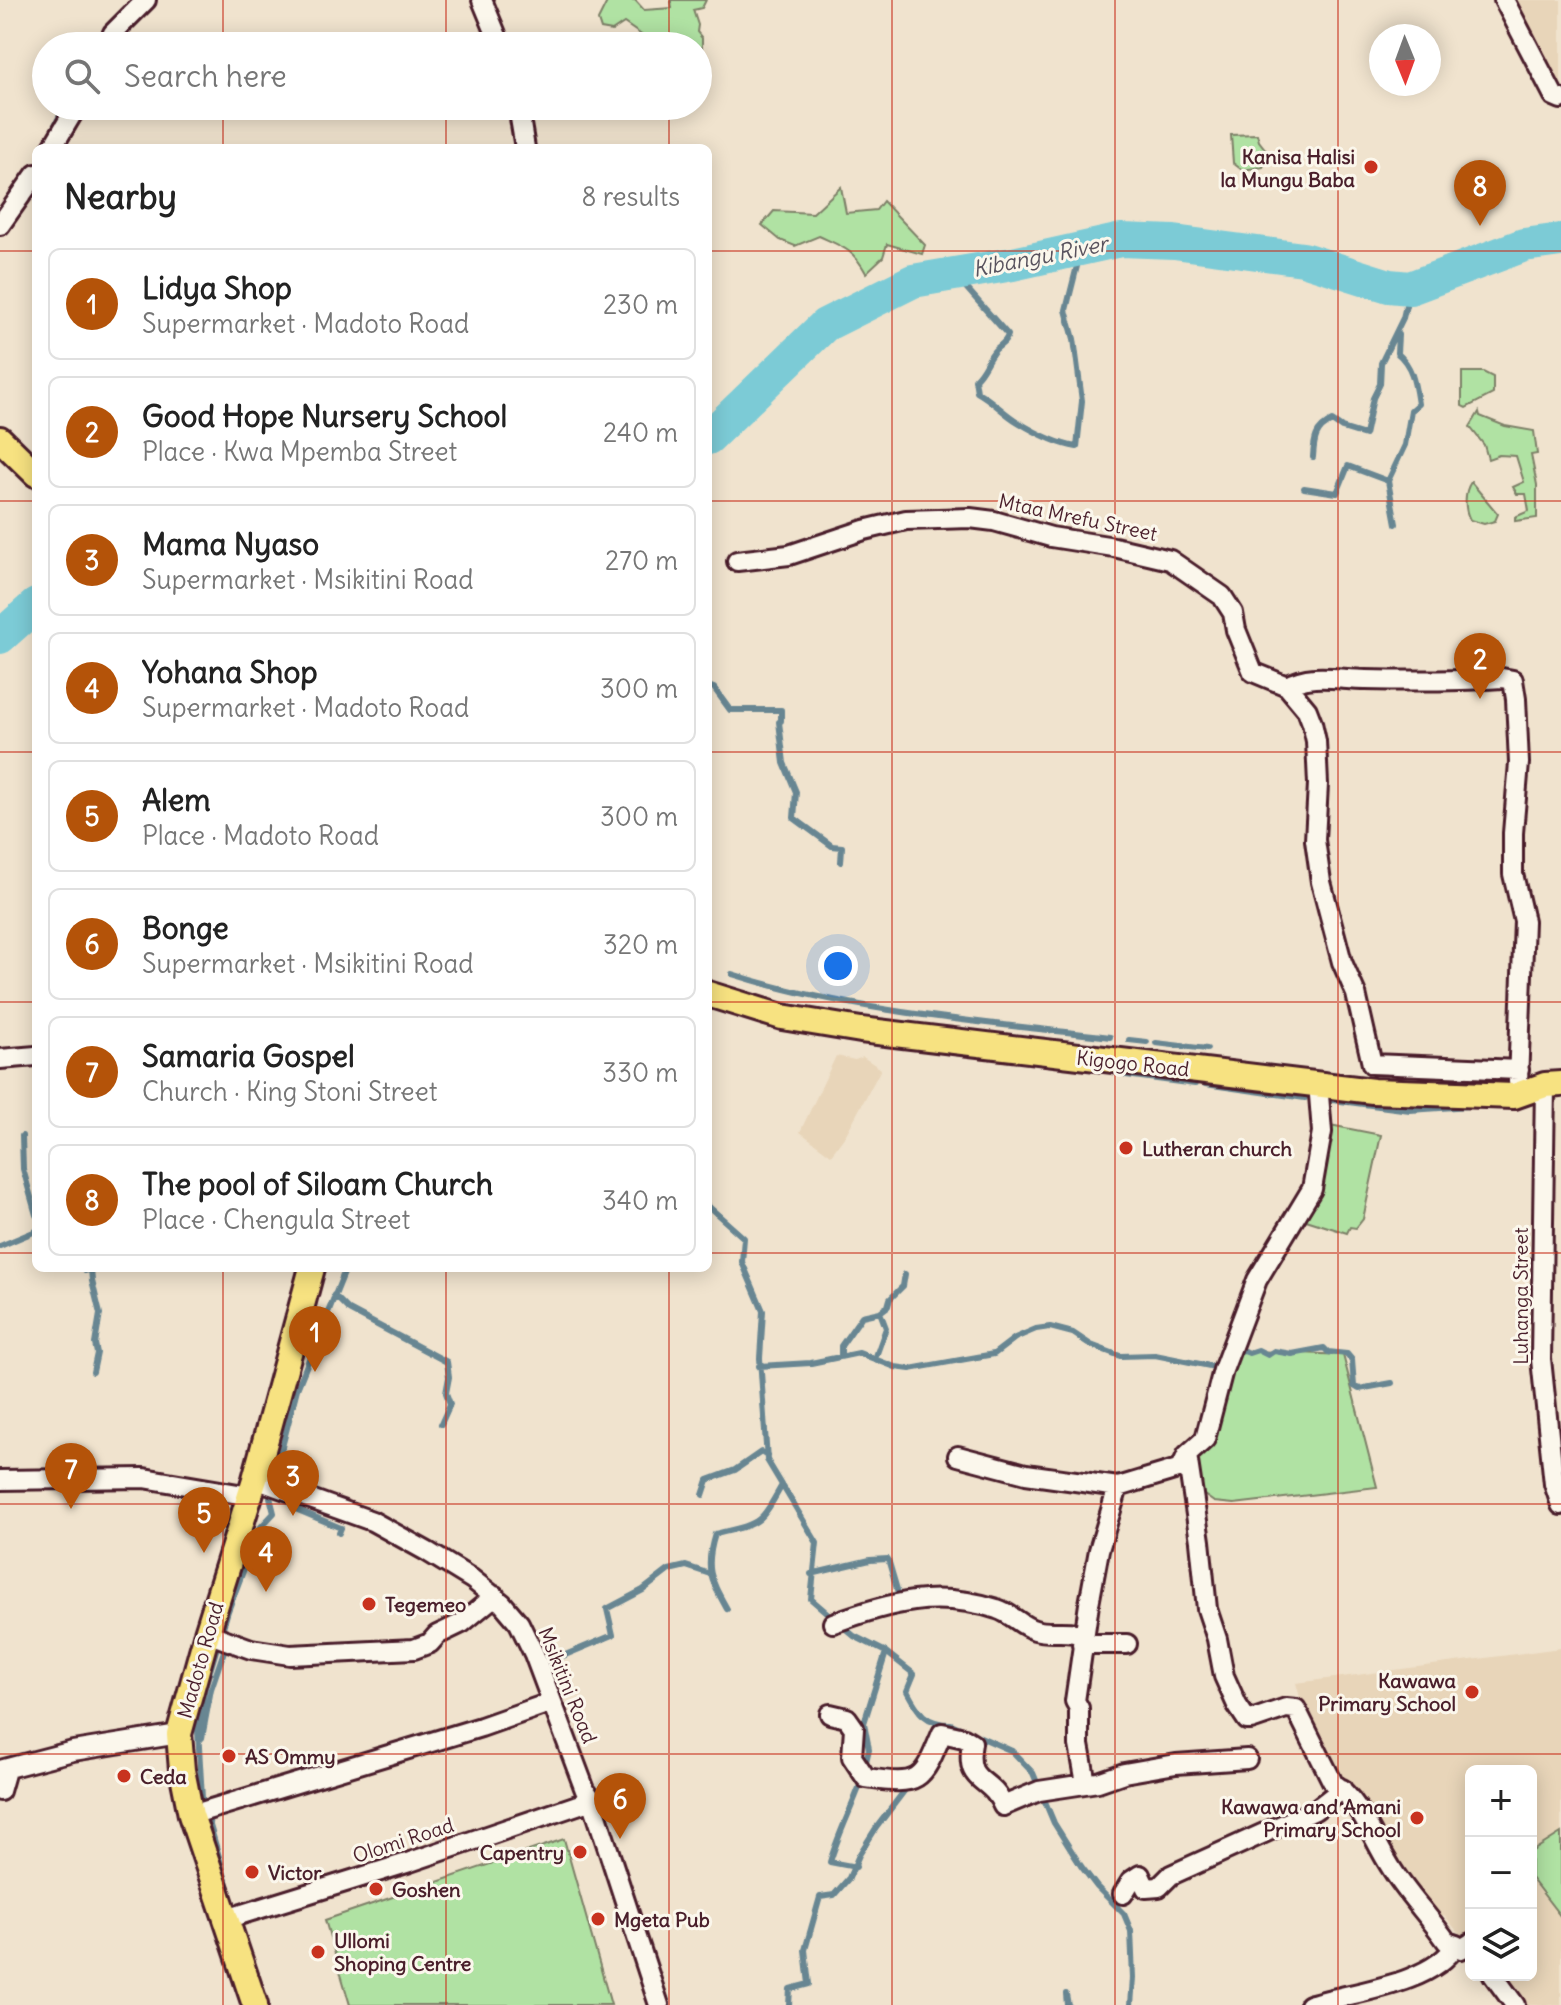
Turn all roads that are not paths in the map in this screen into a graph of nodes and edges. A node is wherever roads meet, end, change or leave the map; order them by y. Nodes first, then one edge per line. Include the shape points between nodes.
1 (146, 0) edge
2 (482, 0) edge
3 (1504, 0) edge
4 (114, 32) edge
5 (495, 32) edge
6 (1561, 99) edge
7 (69, 120) edge
8 (520, 120) edge
9 (54, 144) edge
10 (524, 144) edge
11 (32, 180) edge
12 (0, 225) edge
13 (0, 439) edge
14 (32, 470) edge
15 (737, 561) dead end
16 (1287, 686) junction
17 (712, 995) edge
18 (32, 1056) edge
19 (0, 1059) edge
20 (1372, 1064) junction
21 (1519, 1070) junction
22 (1318, 1083) junction
23 (1553, 1084) edge
24 (1373, 1091) junction
25 (1514, 1096) junction
26 (311, 1272) edge
27 (1187, 1455) junction
28 (958, 1456) dead end
29 (0, 1480) edge
30 (253, 1487) junction
31 (1118, 1487) junction
32 (1561, 1505) edge
33 (495, 1596) junction
34 (833, 1623) dead end
35 (207, 1633) junction
36 (1083, 1640) junction
37 (1127, 1644) dead end
38 (552, 1702) junction
39 (830, 1714) dead end
40 (179, 1734) junction
41 (1247, 1759) dead end
42 (3, 1770) edge
43 (1086, 1783) junction
44 (1342, 1789) junction
45 (0, 1791) edge
46 (592, 1800) junction
47 (191, 1815) junction
48 (1123, 1894) dead end
49 (226, 1919) junction
50 (1463, 1944) edge
51 (1497, 1981) edge
52 (255, 2005) edge
53 (659, 2005) edge
54 (1309, 2005) edge
55 (1515, 2005) edge

1 - 4 street
2 - 5 street
3 - 6 street via 1554,96
7 - 9 street
8 - 10 street
11 - 12 street
13 - 14 main road
15 - 16 street, Mtaa Mrefu Street via 789,555 906,520 952,518 994,521 1151,554 1170,560 1222,596 1253,672
16 - 20 street, Mtaa Mrefu Street via 1307,710 1314,732 1315,840 1321,882
16 - 21 street via 1302,678 1330,677 1513,680 1519,763 1513,862 1524,921
17 - 22 main road, Kigogo Road via 782,1017 861,1030
18 - 19 street
20 - 21 street
20 - 24 street, Mtaa Mrefu Street
21 - 25 street
22 - 24 main road, Kigogo Road
22 - 27 street via 1322,1132 1312,1189 1257,1280 1223,1370 1205,1439
23 - 25 main road, Kigogo Road
23 - 32 street, Luhanga Street via 1541,1359 1554,1484
24 - 25 main road, Kigogo Road
26 - 30 main road, Madoto Road
27 - 31 street via 1181,1468
27 - 44 street via 1207,1609 1237,1705 1247,1720 1296,1709 1333,1783
28 - 31 street via 1026,1474
29 - 30 street, Msikitini Road via 144,1478
30 - 33 street, Msikitini Road via 372,1521
30 - 35 main road, Madoto Road
31 - 36 street via 1099,1550
33 - 35 street via 462,1623 414,1649 290,1655 251,1649
33 - 38 street, Msikitini Road via 519,1623
34 - 36 street via 901,1601 949,1599 999,1609 1032,1630 1075,1632
35 - 40 main road, Madoto Road
36 - 37 street
36 - 43 street via 1075,1701
38 - 46 street, Msikitini Road
38 - 47 street
39 - 43 street via 847,1718 854,1728 853,1762 866,1778 901,1783 920,1776 942,1733 972,1743 972,1773 1003,1806 1039,1791
40 - 42 street via 73,1751
40 - 47 main road, Madoto Road
41 - 43 street via 1176,1764
42 - 45 street
44 - 48 street via 1315,1810 1171,1875 1159,1887 1146,1888 1140,1875
44 - 50 street via 1390,1867 1447,1942
46 - 49 street, Olomi Road
46 - 53 street, Msikitini Road
47 - 49 main road, Madoto Road
49 - 52 main road, Madoto Road
50 - 54 street via 1397,1984
51 - 55 street

